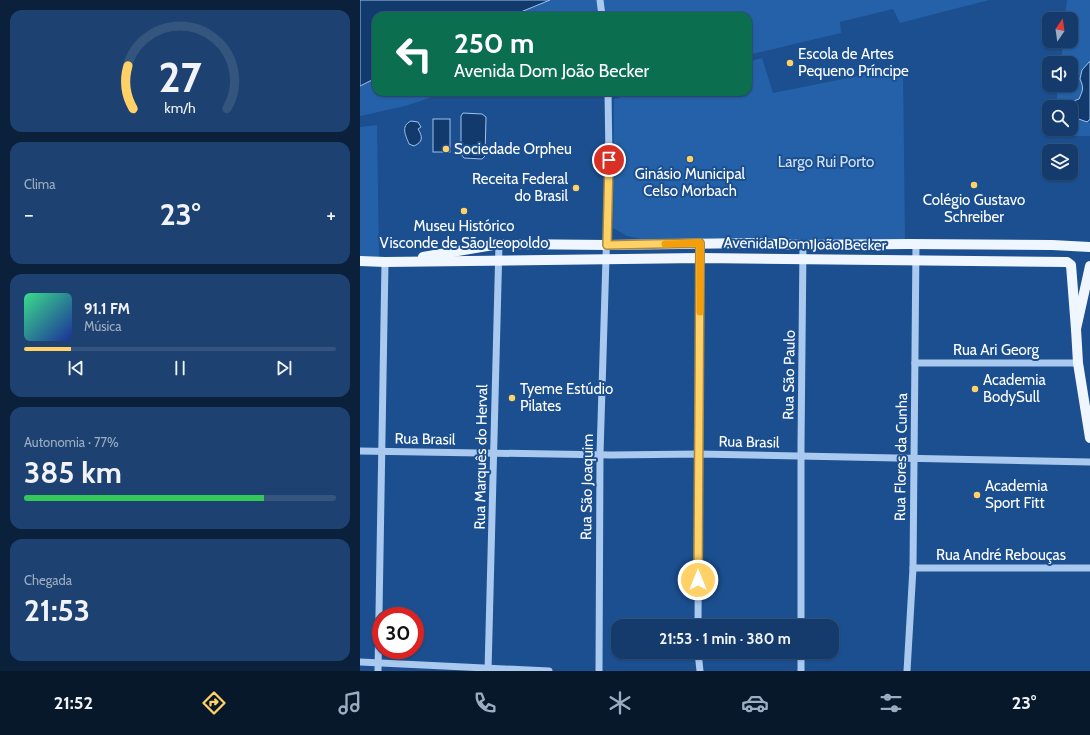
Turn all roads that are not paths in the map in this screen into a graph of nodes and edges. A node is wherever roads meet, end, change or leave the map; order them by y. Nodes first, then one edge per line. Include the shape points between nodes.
1 (600, 0) edge
2 (602, 12) edge
3 (608, 96) edge
4 (700, 243) junction
5 (499, 244) junction
6 (916, 244) junction
7 (607, 245) junction
8 (803, 245) junction
9 (1090, 246) edge
10 (700, 258) junction
11 (606, 259) junction
12 (803, 259) junction
13 (499, 260) junction
14 (360, 261) edge
15 (402, 261) junction
16 (915, 261) junction
17 (385, 262) junction
18 (1090, 266) edge
19 (1076, 329) junction
20 (915, 363) junction
21 (1078, 363) junction
22 (1089, 432) edge
23 (360, 451) edge
24 (382, 451) junction
25 (494, 453) junction
26 (600, 454) junction
27 (699, 454) junction
28 (801, 457) junction
29 (914, 459) junction
30 (1090, 462) edge
31 (912, 568) junction
32 (1090, 568) edge
33 (698, 619) edge
34 (801, 619) edge
35 (699, 659) edge
36 (802, 659) edge
37 (360, 662) edge
38 (378, 663) junction
39 (488, 670) edge
40 (378, 671) edge
41 (549, 671) edge
42 (599, 671) edge
43 (700, 671) edge
44 (802, 671) edge
45 (907, 671) edge

1 - 2 street
3 - 7 street, Rua São Joaquim
4 - 7 main road, Avenida Dom João Becker
4 - 8 main road, Avenida Dom João Becker
4 - 10 street
5 - 7 main road, Avenida Dom João Becker
5 - 13 street, Rua Marquês do Herval
5 - 15 main road, Avenida Dom João Becker
6 - 8 main road, Avenida Dom João Becker
6 - 9 main road, Avenida Dom João Becker
6 - 16 street, Rua Flores da Cunha
7 - 11 street, Rua São Joaquim
8 - 12 street, Rua São Paulo
10 - 11 main road, Avenida Dom João Becker
10 - 12 main road, Avenida Dom João Becker
10 - 27 street
11 - 13 main road, Avenida Dom João Becker
11 - 26 street, Rua São Joaquim
12 - 16 main road, Avenida Dom João Becker
12 - 28 street, Rua São Paulo
13 - 15 main road, Avenida Dom João Becker
13 - 25 street, Rua Marquês do Herval
14 - 17 main road, Avenida Dom João Becker
15 - 17 main road, Avenida Dom João Becker
16 - 19 main road, Avenida Dom João Becker via 1067,262 1071,265
16 - 20 street, Rua Flores da Cunha
17 - 24 street
18 - 19 main road
19 - 21 main road
20 - 21 street, Rua Ari Georg
20 - 29 street, Rua Flores da Cunha
21 - 22 main road
23 - 24 street, Rua Brasil
24 - 25 street, Rua Brasil
24 - 38 street
25 - 26 street, Rua Brasil
25 - 39 street, Rua Marquês do Herval
26 - 27 street, Rua Brasil
26 - 42 street, Rua São Joaquim
27 - 28 street, Rua Brasil
27 - 33 street
28 - 29 street, Rua Brasil
28 - 34 street, Rua São Paulo
29 - 30 street, Rua Brasil
29 - 31 street, Rua Flores da Cunha
31 - 32 street, Rua André Rebouças
31 - 45 street, Rua Flores da Cunha
35 - 43 street
36 - 44 street
37 - 38 street
38 - 39 street
38 - 40 street
39 - 41 street

